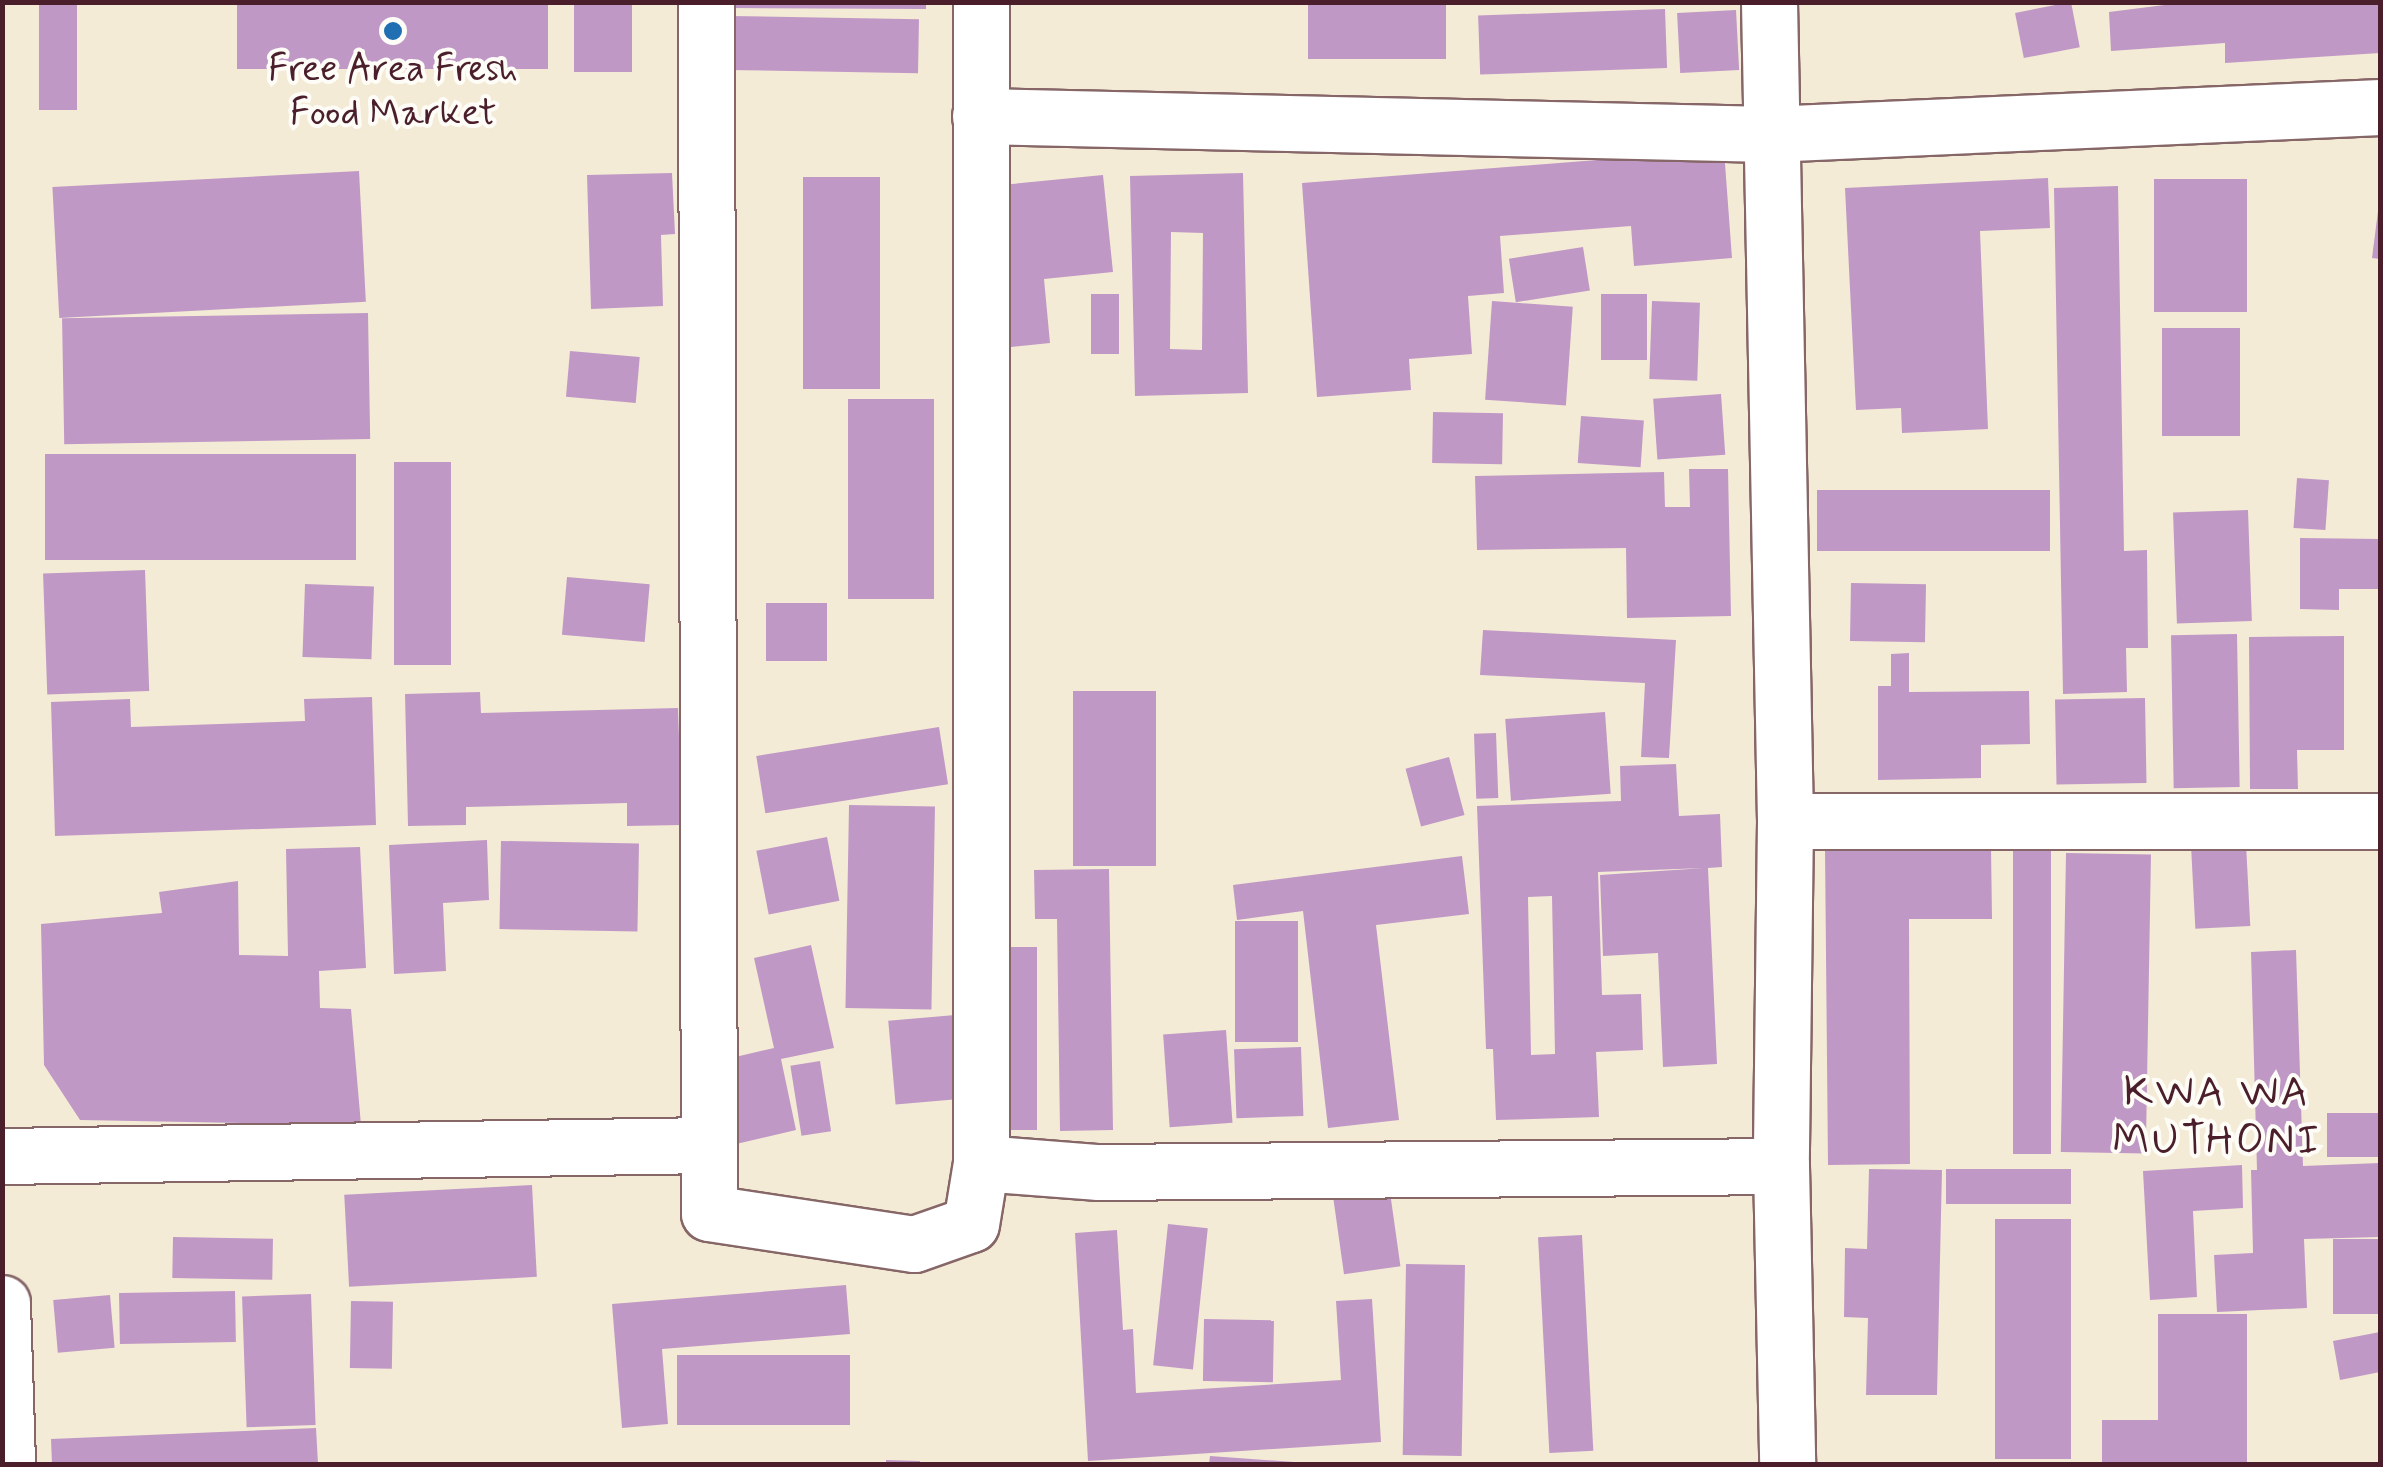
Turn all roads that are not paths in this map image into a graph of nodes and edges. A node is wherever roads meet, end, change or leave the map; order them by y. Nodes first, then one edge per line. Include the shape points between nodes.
1 (706, 2) edge
2 (982, 2) edge
3 (1769, 2) edge
4 (2380, 107) edge
5 (980, 116) junction
6 (1768, 134) junction
7 (1786, 821) junction
8 (2380, 821) edge
9 (708, 1146) junction
10 (2, 1156) edge
11 (981, 1164) junction
12 (1782, 1166) junction
13 (2, 1303) edge
14 (7, 1464) edge
15 (1787, 1464) edge

1 - 9 street
2 - 5 street
3 - 6 street
4 - 6 street
5 - 6 street
5 - 11 street
6 - 7 street
7 - 8 street
7 - 12 street
9 - 10 street
9 - 11 street via 709,1213 914,1244 971,1224
11 - 12 street via 1100,1172
12 - 15 street
13 - 14 street

